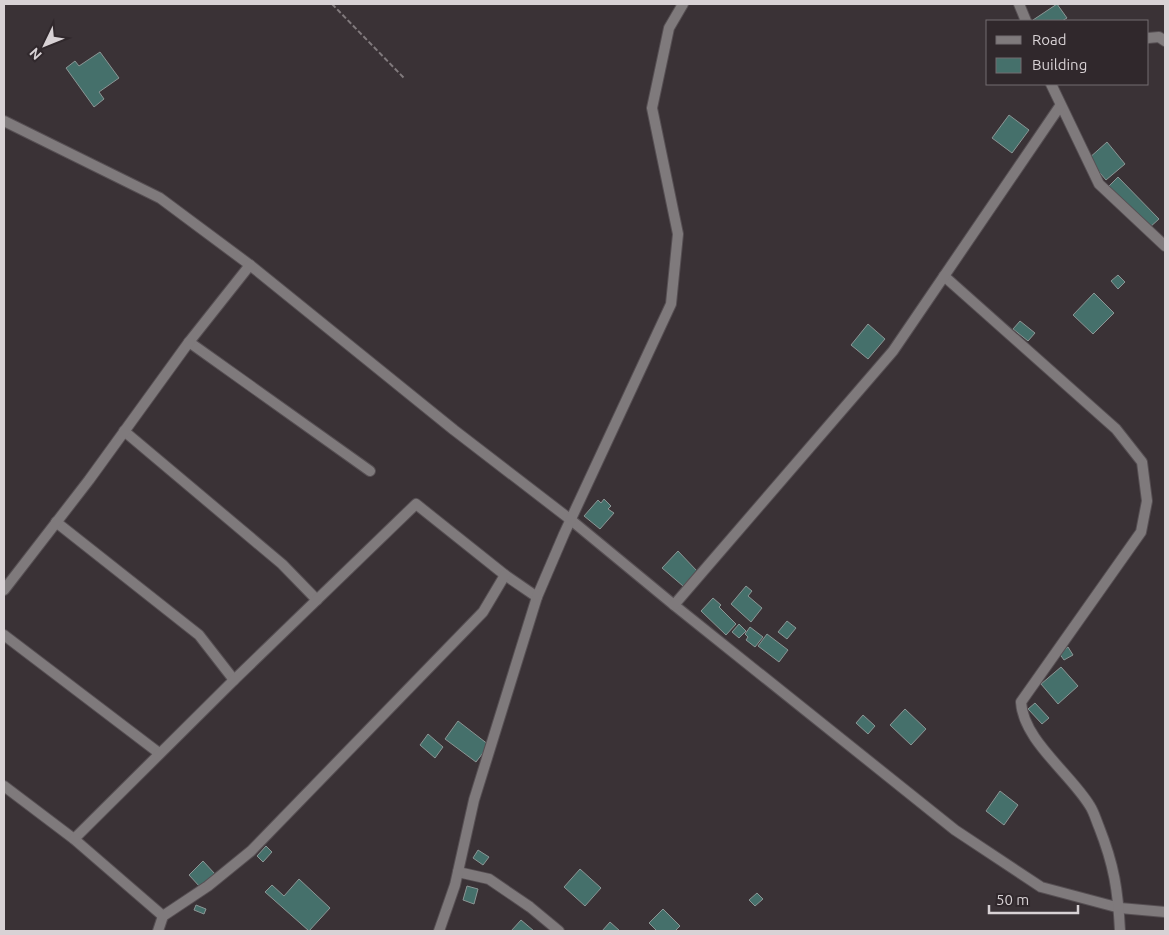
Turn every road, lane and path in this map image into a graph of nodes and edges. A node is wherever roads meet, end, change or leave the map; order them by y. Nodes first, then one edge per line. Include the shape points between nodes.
1 (332, 4) edge
2 (683, 4) edge
3 (1019, 4) edge
4 (1026, 20) edge
5 (1149, 38) edge
6 (1165, 41) edge
7 (404, 78) dead end
8 (1051, 85) edge
9 (1060, 106) junction
10 (4, 121) edge
11 (1165, 246) edge
12 (247, 270) junction
13 (944, 276) junction
14 (189, 342) junction
15 (124, 431) junction
16 (370, 471) dead end
17 (570, 521) junction
18 (56, 522) junction
19 (505, 575) junction
20 (4, 590) edge
21 (537, 597) junction
22 (317, 600) junction
23 (674, 605) junction
24 (4, 636) edge
25 (234, 680) junction
26 (159, 753) junction
27 (4, 786) edge
28 (74, 839) junction
29 (458, 872) junction
30 (1120, 909) junction
31 (1165, 912) edge
32 (163, 916) junction
33 (1120, 928) edge
34 (158, 931) edge
35 (439, 931) edge
36 (560, 931) edge

1 - 7 path
2 - 17 street via 669,28 652,108 678,234 671,304
3 - 4 street
5 - 6 street via 1159,37
8 - 9 street
9 - 11 street via 1099,184
9 - 13 street
10 - 12 street via 160,198
12 - 14 street
12 - 17 street
13 - 23 street via 893,351
13 - 30 street via 1116,429 1142,462 1147,501 1141,532 1021,702 1022,714 1038,740 1090,806 1112,859
14 - 15 street
14 - 16 street
15 - 18 street
15 - 22 street via 282,564
17 - 21 street
17 - 23 street
18 - 20 street
18 - 25 street via 199,635
19 - 21 street
19 - 22 street via 416,504
19 - 32 street via 482,612 250,851 208,886
21 - 29 street via 474,800
22 - 25 street
23 - 30 street via 955,830 1041,887
24 - 26 street
25 - 26 street
26 - 28 street
27 - 28 street
28 - 32 street
29 - 35 street
29 - 36 street via 489,879
30 - 31 street
30 - 33 street
32 - 34 street

